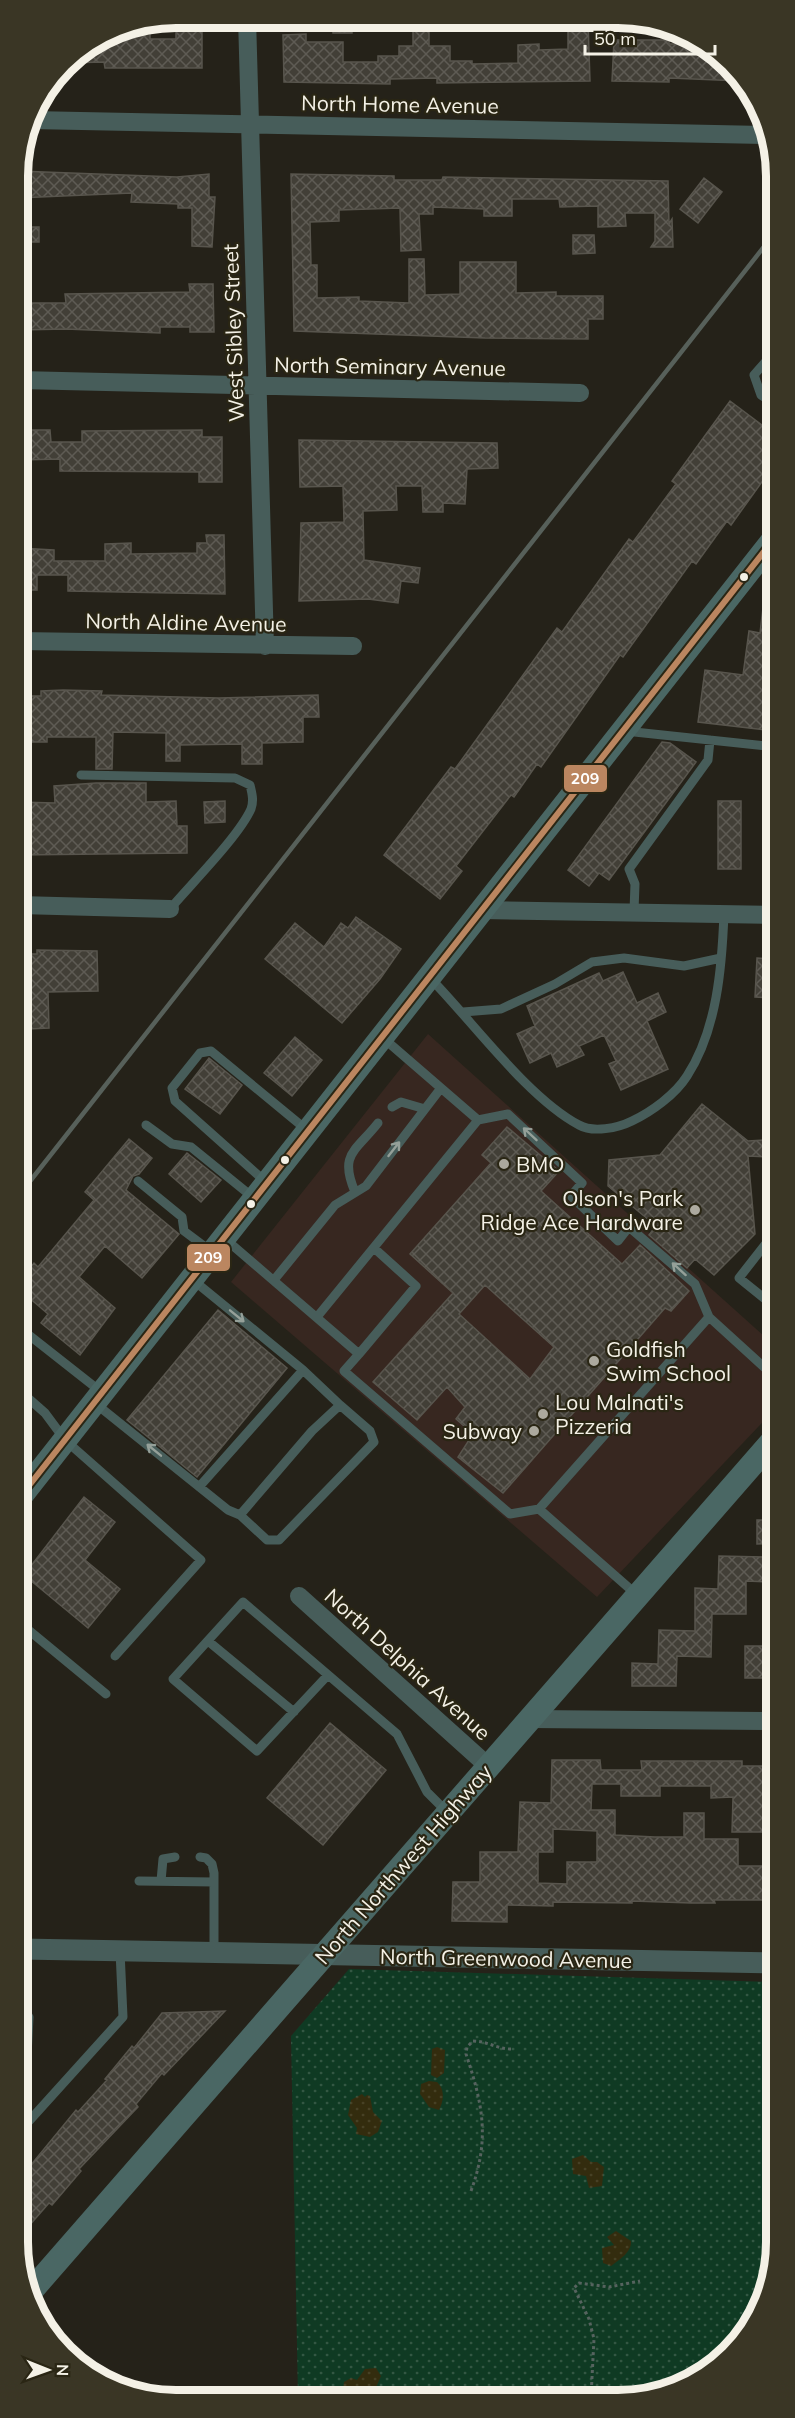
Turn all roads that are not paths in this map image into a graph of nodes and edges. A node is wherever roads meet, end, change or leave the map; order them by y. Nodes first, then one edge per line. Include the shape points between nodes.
1 (247, 29) edge
2 (40, 120) edge
3 (250, 123) junction
4 (761, 135) edge
5 (766, 361) edge
6 (29, 380) edge
7 (257, 385) junction
8 (580, 393) dead end
9 (766, 398) edge
10 (765, 564) edge
11 (29, 641) edge
12 (265, 646) junction
13 (353, 646) dead end
14 (623, 731) junction
15 (710, 740) junction
16 (766, 746) edge
17 (81, 775) dead end
18 (29, 905) edge
19 (170, 909) joint
20 (482, 910) junction
21 (634, 911) junction
22 (724, 914) junction
23 (766, 915) edge
24 (721, 958) junction
25 (429, 977) junction
26 (463, 1012) junction
27 (382, 1037) junction
28 (441, 1088) junction
29 (392, 1107) dead end
30 (425, 1109) junction
31 (478, 1120) junction
32 (378, 1123) dead end
33 (146, 1125) dead end
34 (308, 1131) junction
35 (138, 1181) dead end
36 (261, 1191) junction
37 (355, 1192) junction
38 (766, 1244) edge
39 (218, 1245) junction
40 (374, 1248) junction
41 (191, 1279) junction
42 (274, 1280) junction
43 (766, 1299) edge
44 (317, 1317) junction
45 (710, 1317) junction
46 (28, 1336) edge
47 (359, 1354) junction
48 (766, 1369) edge
49 (303, 1370) junction
50 (28, 1398) edge
51 (98, 1398) junction
52 (340, 1405) junction
53 (65, 1440) junction
54 (766, 1449) edge
55 (28, 1486) edge
56 (199, 1487) junction
57 (539, 1509) junction
58 (240, 1515) junction
59 (637, 1595) junction
60 (299, 1596) dead end
61 (28, 1630) edge
62 (208, 1641) junction
63 (115, 1656) dead end
64 (328, 1675) junction
65 (106, 1694) dead end
66 (294, 1712) junction
67 (530, 1719) junction
68 (766, 1721) edge
69 (488, 1766) junction
70 (447, 1812) junction
71 (175, 1857) dead end
72 (200, 1857) dead end
73 (139, 1881) dead end
74 (161, 1881) junction
75 (214, 1882) junction
76 (28, 1949) edge
77 (120, 1951) junction
78 (214, 1953) junction
79 (324, 1955) junction
80 (766, 1963) edge
81 (28, 2016) edge
82 (28, 2035) edge
83 (28, 2122) edge
84 (35, 2286) edge

1 - 3 street, West Sibley Street
2 - 3 street, North Home Avenue
3 - 4 street, North Home Avenue
3 - 7 street, West Sibley Street
5 - 9 lane via 754,375
6 - 7 street, North Seminary Avenue
7 - 8 street, North Seminary Avenue
7 - 12 street, West Sibley Street
10 - 14 main road
11 - 12 street, North Aldine Avenue
12 - 13 street, North Aldine Avenue
14 - 15 lane
14 - 20 main road
15 - 16 lane
15 - 21 lane via 708,760 629,869 635,884
17 - 19 lane via 235,778 250,785 251,808
18 - 19 street
20 - 21 street
20 - 25 main road
21 - 22 street
22 - 23 street
22 - 24 lane
24 - 26 lane via 684,966 624,958 592,962 501,1009
24 - 26 lane via 704,1038 687,1077 651,1112 618,1128 581,1127 539,1096
25 - 26 lane
25 - 27 main road
27 - 28 lane
27 - 34 main road
28 - 30 lane
28 - 31 lane
29 - 30 lane via 401,1102
37 -> 30 lane via 366,1186
31 - 40 lane
45 -> 31 lane via 695,1284 629,1227 618,1241 571,1196 582,1182 508,1114
32 - 37 lane via 348,1160 347,1173
33 - 36 lane via 172,1144 191,1147
34 - 36 main road
34 - 36 lane via 212,1051 201,1053 172,1088 175,1101
35 - 39 lane via 182,1217 184,1231
36 - 39 main road
37 - 42 lane via 335,1205
38 - 43 lane via 739,1278
39 - 41 main road
39 - 42 lane
40 - 44 lane
40 - 47 lane via 416,1286
41 -> 49 lane
41 - 51 main road
42 - 44 lane
44 - 47 lane
45 - 48 lane
45 - 57 lane
46 - 51 lane
47 - 57 lane via 344,1371 510,1514
49 - 52 lane
49 - 56 lane
50 - 53 lane
51 - 53 main road
56 -> 51 lane
52 - 58 lane via 312,1431
52 - 58 lane via 370,1431 374,1442 279,1540 267,1540
53 - 55 main road
53 - 63 lane via 201,1560
54 - 59 main road, North Northwest Highway
56 - 58 lane
57 - 59 lane
59 - 67 main road, North Northwest Highway
60 - 69 street, North Delphia Avenue
61 - 65 lane
62 - 64 lane via 243,1602
62 - 66 lane
62 - 66 lane via 173,1680 257,1751
64 - 66 lane
64 - 70 lane via 397,1734 427,1792
67 - 68 street
67 - 69 main road, North Northwest Highway
69 - 70 main road, North Northwest Highway
70 - 79 main road, North Northwest Highway
71 - 74 lane via 163,1859
72 - 75 lane via 212,1864
73 - 74 lane
74 - 75 lane
75 - 78 lane
76 - 77 street, North Greenwood Avenue
77 - 78 street, North Greenwood Avenue
77 - 83 lane via 123,2018
78 - 79 street, North Greenwood Avenue
79 - 80 street, North Greenwood Avenue
79 - 84 main road, North Northwest Highway
81 - 82 lane

